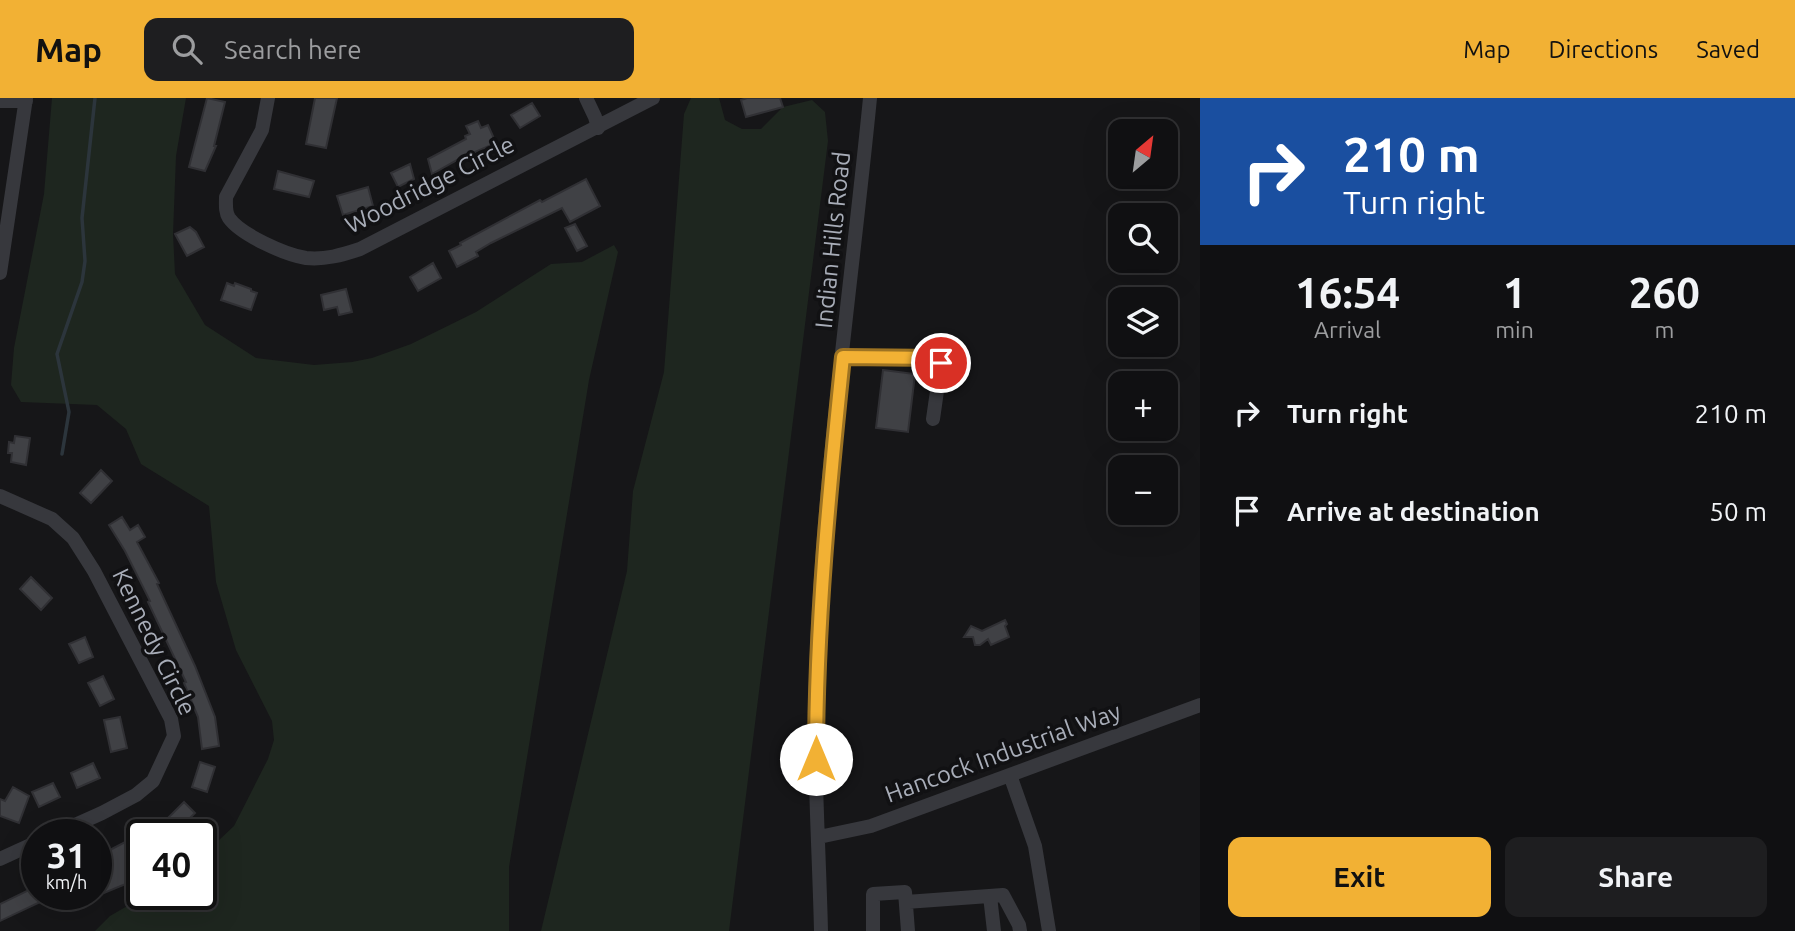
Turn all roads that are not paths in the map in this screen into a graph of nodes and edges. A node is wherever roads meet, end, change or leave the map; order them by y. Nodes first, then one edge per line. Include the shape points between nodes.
1 (268, 98) edge
2 (586, 98) edge
3 (653, 98) edge
4 (870, 98) edge
5 (26, 99) edge
6 (0, 101) edge
7 (597, 128) junction
8 (0, 273) edge
9 (843, 357) junction
10 (933, 419) dead end
11 (0, 496) edge
12 (1200, 705) edge
13 (1010, 775) junction
14 (89, 819) edge
15 (819, 837) junction
16 (21, 849) edge
17 (0, 859) edge
18 (990, 896) junction
19 (906, 902) junction
20 (821, 931) edge
21 (873, 931) edge
22 (902, 931) edge
23 (908, 931) edge
24 (994, 931) edge
25 (1020, 931) edge
26 (1049, 931) edge

1 - 7 street, Woodridge Circle via 262,130 226,197 226,208 229,219 254,238 306,258 332,258 360,249
2 - 7 street
3 - 7 street, Woodridge Circle
4 - 9 street, Indian Hills Road
5 - 6 street
5 - 8 street
9 - 10 street via 939,358
9 - 15 street, Indian Hills Road via 816,677
11 - 14 street, Kennedy Circle via 52,519 73,538 171,719 174,736 153,781
12 - 13 street, Hancock Industrial Way
13 - 15 street, Hancock Industrial Way via 871,826
13 - 26 street via 1035,846
15 - 20 street, Indian Hills Road
16 - 17 street
18 - 19 street
18 - 24 street
18 - 25 street via 1003,895
19 - 21 street via 905,892 873,894
19 - 23 street
22 - 23 street

